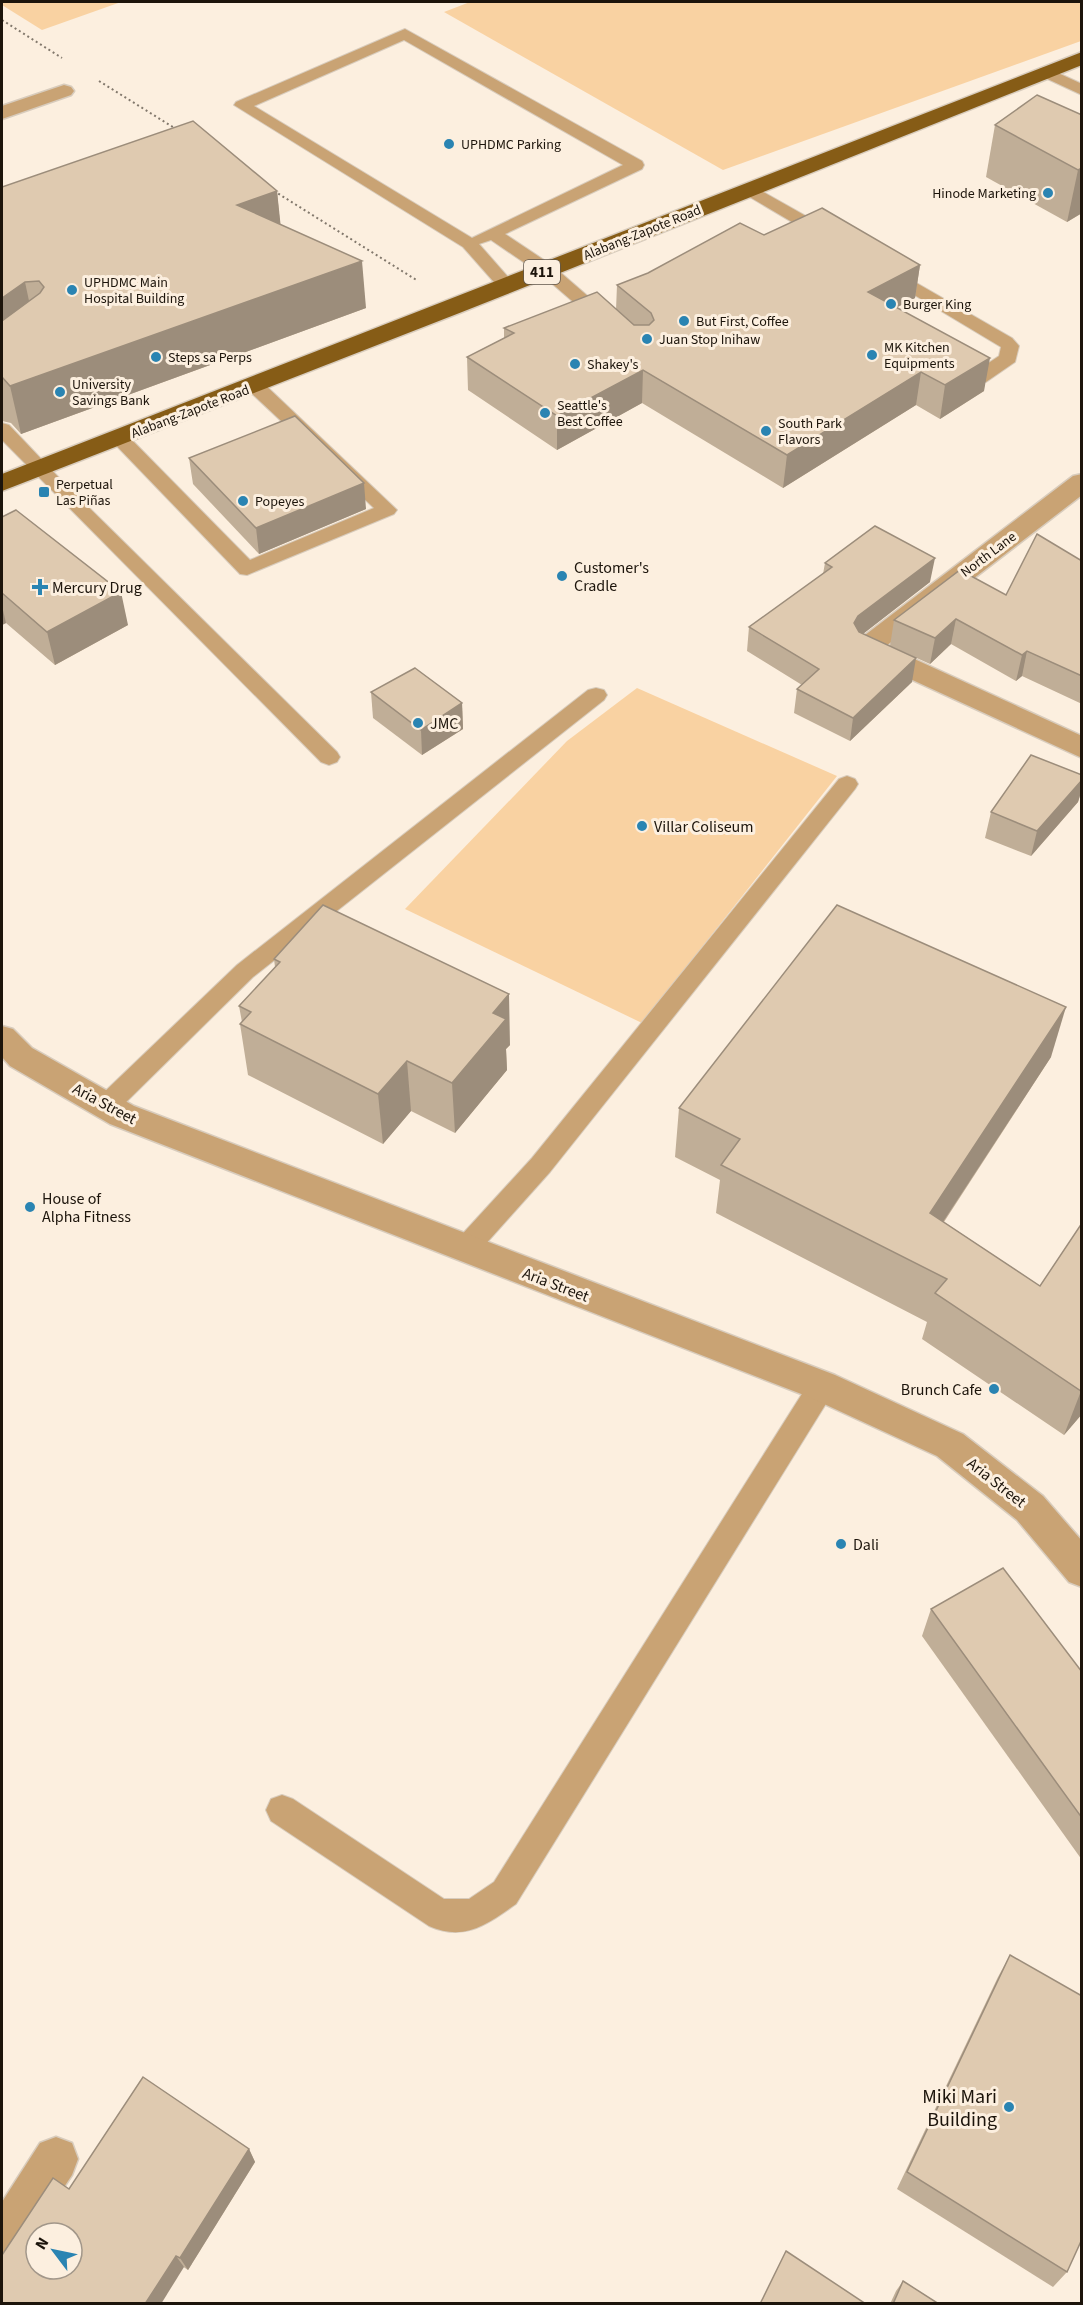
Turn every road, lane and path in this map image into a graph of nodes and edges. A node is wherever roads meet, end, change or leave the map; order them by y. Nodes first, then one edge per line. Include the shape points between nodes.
1 (2, 20) edge
2 (1082, 58) edge
3 (72, 64) dead end
4 (1045, 72) junction
5 (92, 76) dead end
6 (1082, 90) edge
7 (64, 91) dead end
8 (2, 113) edge
9 (182, 133) edge
10 (272, 189) edge
11 (749, 189) junction
12 (493, 234) junction
13 (469, 243) junction
14 (843, 245) edge
15 (874, 263) edge
16 (547, 270) junction
17 (507, 286) junction
18 (454, 307) junction
19 (622, 335) edge
20 (980, 378) edge
21 (255, 386) junction
22 (2, 429) edge
23 (118, 438) junction
24 (39, 469) junction
25 (1082, 482) edge
26 (2, 483) edge
27 (596, 695) dead end
28 (1082, 748) edge
29 (329, 757) dead end
30 (847, 784) dead end
31 (2, 1038) edge
32 (106, 1106) junction
33 (465, 1249) junction
34 (822, 1386) junction
35 (1082, 1570) edge
36 (282, 1810) dead end
37 (56, 2160) dead end
38 (2, 2241) edge

1 - 3 path
2 - 4 highway, Alabang-Zapote Road / 411
4 - 6 lane
4 - 11 highway, Alabang-Zapote Road / 411
5 - 9 path
7 - 8 street
10 - 18 path
11 - 14 lane
11 - 16 highway, Alabang-Zapote Road / 411
12 - 13 lane
12 - 13 lane via 636,165 405,34 242,105
12 - 16 lane
13 - 17 lane
15 - 20 lane via 1010,346 1008,358
16 - 17 highway, Alabang-Zapote Road / 411
16 - 19 lane
17 - 18 highway, Alabang-Zapote Road / 411
18 - 21 highway, Alabang-Zapote Road / 411
21 - 23 highway, Alabang-Zapote Road / 411
21 - 23 lane via 387,510 247,569
22 - 24 lane
23 - 24 highway, Alabang-Zapote Road / 411
24 - 26 highway, Alabang-Zapote Road / 411
24 - 29 lane
25 - 28 street, North Lane via 866,648
27 - 32 lane via 245,972
30 - 33 lane via 541,1166
31 - 32 street, Aria Street via 21,1057
32 - 33 street, Aria Street
33 - 34 street, Aria Street
34 - 35 street, Aria Street via 950,1445 1030,1508
34 - 36 lane via 505,1893 473,1915 440,1915
37 - 38 street

